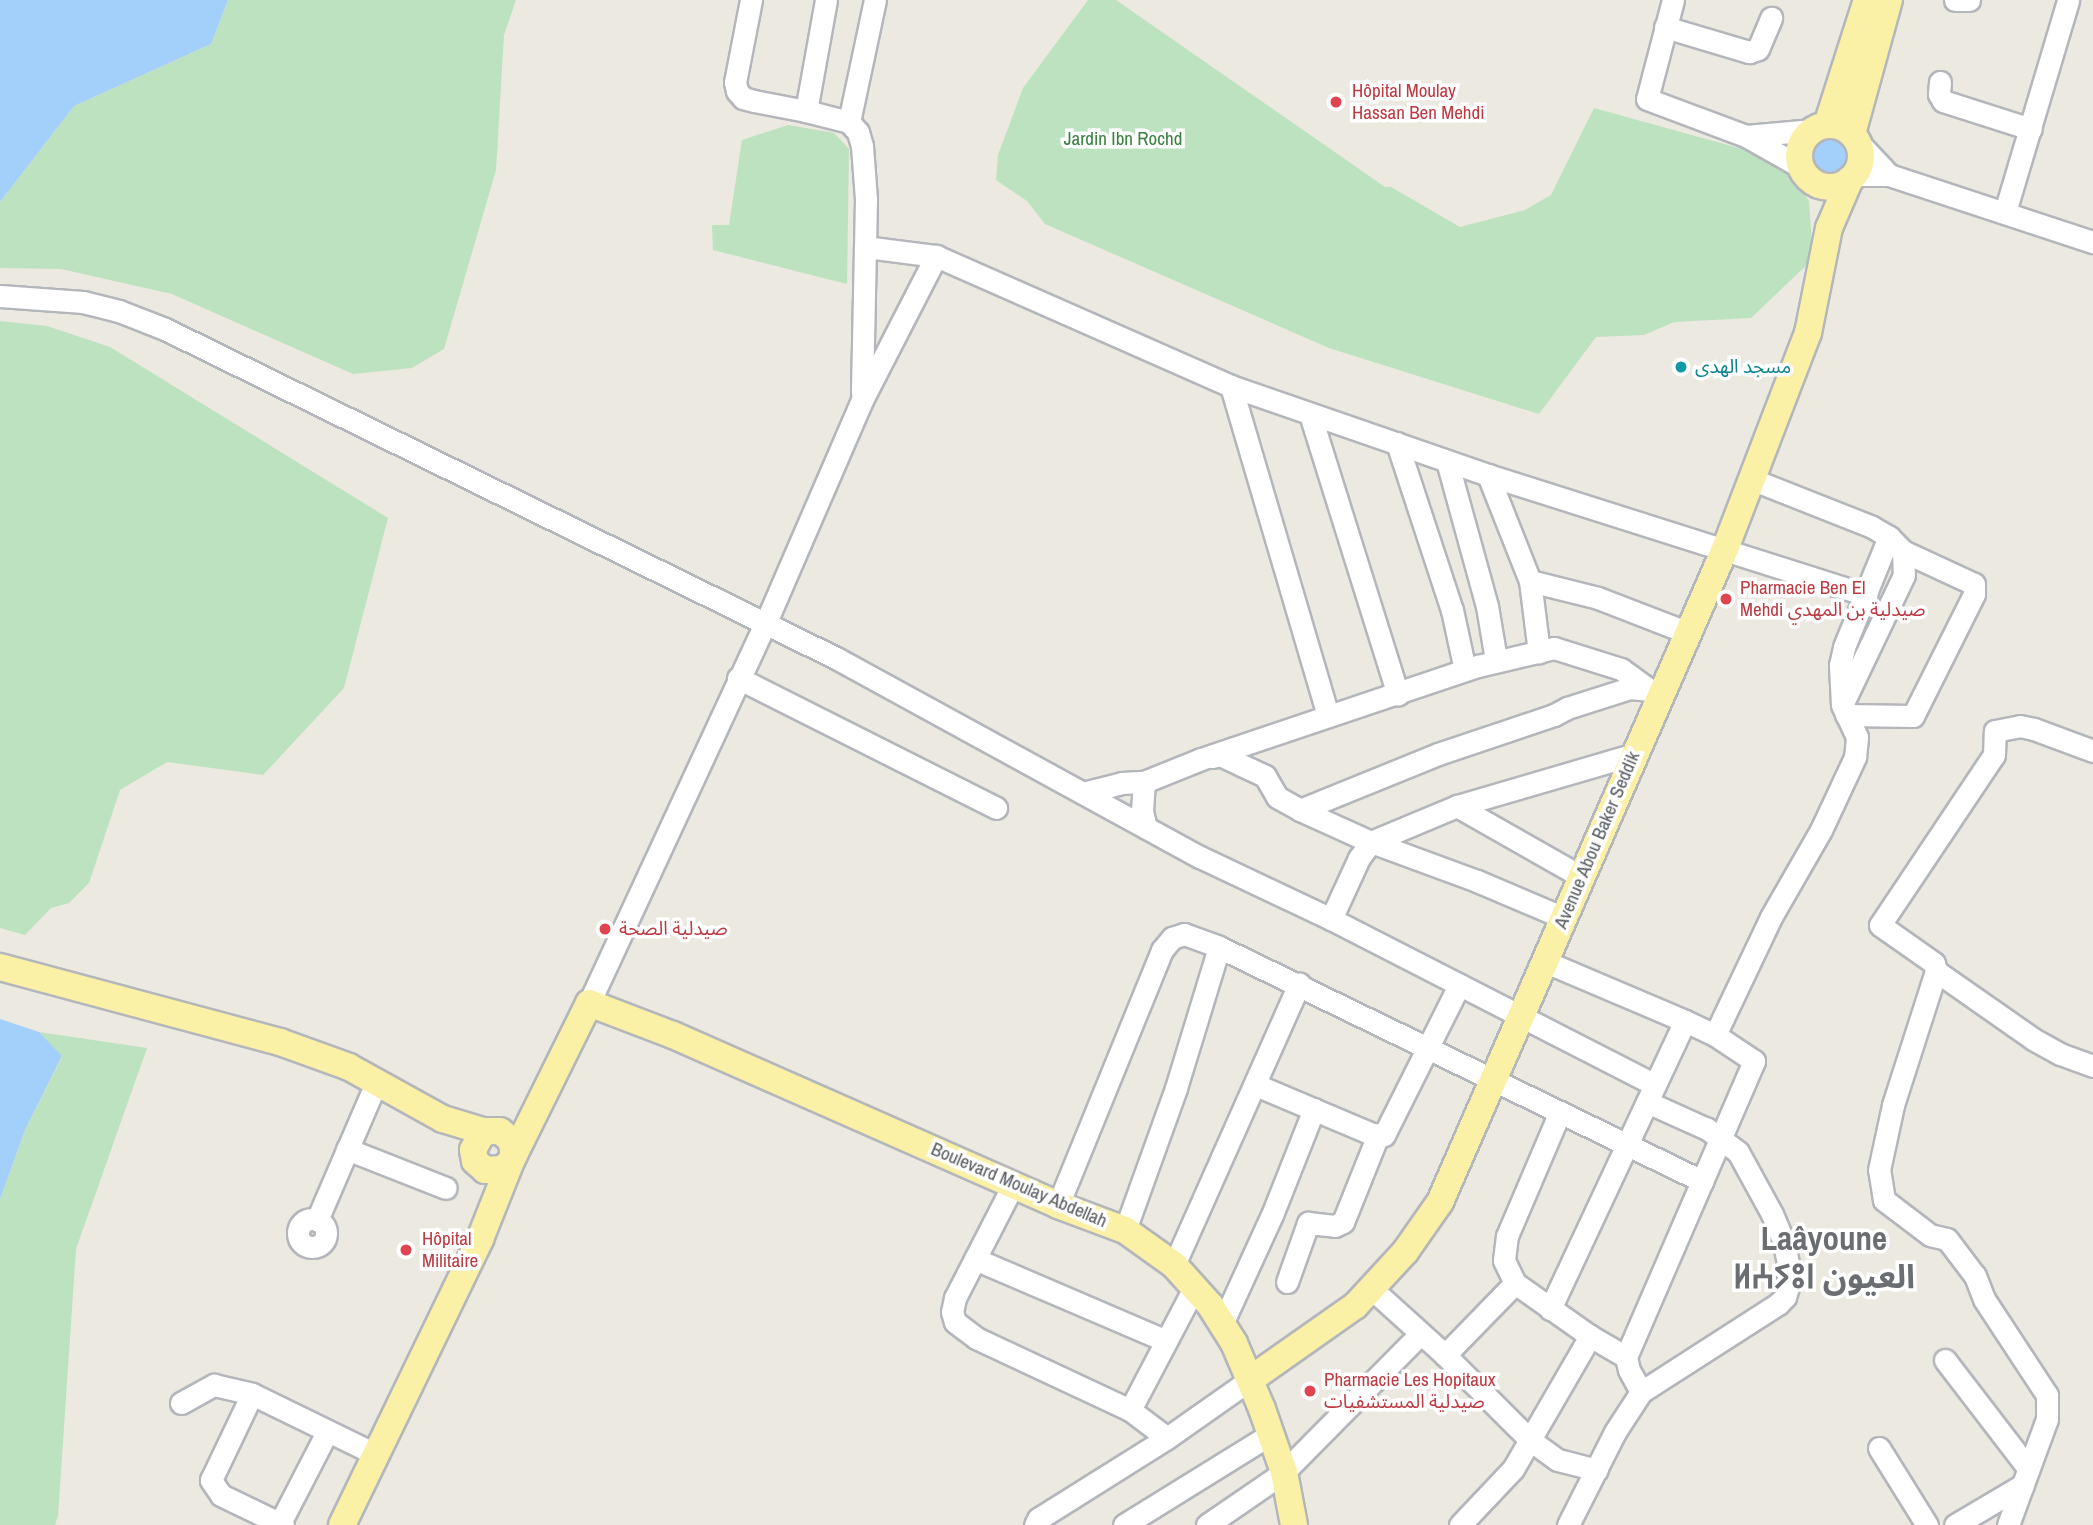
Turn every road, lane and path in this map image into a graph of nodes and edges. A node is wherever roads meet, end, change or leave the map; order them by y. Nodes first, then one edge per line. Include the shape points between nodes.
1 (751, 0) edge
2 (826, 0) edge
3 (875, 0) edge
4 (1673, 0) edge
5 (1867, 0) edge
6 (1889, 0) edge
7 (1955, 0) edge
8 (1969, 0) edge
9 (2068, 0) edge
10 (1771, 18) dead end
11 (1665, 27) junction
12 (1940, 82) dead end
13 (806, 111) junction
14 (849, 122) junction
15 (2031, 129) junction
16 (1837, 132) junction
17 (1746, 136) junction
18 (1805, 173) junction
19 (1889, 175) junction
20 (1852, 177) junction
21 (2005, 212) junction
22 (1829, 228) junction
23 (2093, 243) edge
24 (865, 247) junction
25 (936, 256) junction
26 (0, 296) edge
27 (1231, 387) junction
28 (862, 401) junction
29 (1310, 414) junction
30 (1396, 443) junction
31 (1447, 461) junction
32 (1489, 475) junction
33 (1751, 479) junction
34 (1896, 544) junction
35 (1725, 549) junction
36 (1530, 581) junction
37 (1866, 596) junction
38 (766, 622) junction
39 (1686, 632) junction
40 (1539, 652) junction
41 (1496, 660) junction
42 (1465, 670) junction
43 (738, 678) junction
44 (1655, 691) junction
45 (1398, 694) junction
46 (1844, 710) junction
47 (1328, 716) junction
48 (2093, 751) edge
49 (1635, 754) junction
50 (1201, 759) junction
51 (1144, 782) junction
52 (1083, 793) junction
53 (1457, 806) junction
54 (996, 808) dead end
55 (1300, 810) junction
56 (1146, 828) junction
57 (1371, 842) junction
58 (1582, 877) junction
59 (1564, 918) junction
60 (1331, 919) junction
61 (1219, 947) junction
62 (1546, 962) junction
63 (0, 967) edge
64 (1936, 971) junction
65 (1299, 984) junction
66 (1459, 985) junction
67 (589, 1003) junction
68 (1521, 1017) junction
69 (1685, 1021) junction
70 (1715, 1035) junction
71 (1429, 1049) junction
72 (2090, 1057) edge
73 (377, 1081) junction
74 (1493, 1082) junction
75 (1256, 1085) junction
76 (1651, 1093) junction
77 (541, 1103) junction
78 (1314, 1110) junction
79 (1560, 1112) junction
80 (443, 1119) junction
81 (489, 1131) junction
82 (1378, 1135) junction
83 (1720, 1137) junction
84 (1627, 1142) junction
85 (347, 1149) junction
86 (512, 1158) junction
87 (478, 1164) junction
88 (1702, 1181) junction
89 (1013, 1185) junction
90 (446, 1188) dead end
91 (1277, 1201) junction
92 (1058, 1205) junction
93 (317, 1220) dead end
94 (1308, 1223) junction
95 (1125, 1230) junction
96 (480, 1239) junction
97 (975, 1259) junction
98 (1174, 1265) junction
99 (1287, 1282) dead end
100 (1515, 1283) junction
101 (1195, 1286) junction
102 (1373, 1289) junction
103 (1550, 1309) junction
104 (1222, 1324) junction
105 (1420, 1334) junction
106 (1590, 1336) junction
107 (1166, 1341) junction
108 (1444, 1355) junction
109 (1626, 1357) junction
110 (1945, 1360) dead end
111 (1251, 1379) junction
112 (1641, 1392) junction
113 (252, 1394) junction
114 (181, 1404) dead end
115 (1130, 1410) junction
116 (327, 1432) junction
117 (1271, 1434) junction
118 (1167, 1438) junction
119 (1530, 1440) junction
120 (1879, 1448) dead end
121 (377, 1455) junction
122 (1597, 1470) junction
123 (1284, 1472) junction
124 (2026, 1477) junction
125 (281, 1524) edge
126 (342, 1525) edge
127 (1035, 1525) edge
128 (1124, 1525) edge
129 (1206, 1525) edge
130 (1294, 1525) edge
131 (1460, 1525) edge
132 (1568, 1525) edge
133 (1927, 1525) edge
134 (1955, 1525) edge
135 (2008, 1525) edge

1 - 13 street via 737,91 754,101
2 - 13 street
3 - 14 street
4 - 11 street
5 - 16 main road
6 - 16 main road
7 - 8 street
9 - 15 street
10 - 11 street via 1758,49 1749,52
11 - 17 street via 1647,99
12 - 15 street via 1943,101
13 - 14 street
14 - 24 street via 862,146
15 - 21 street
16 - 17 street
16 - 18 main road via 1802,142
16 - 19 street
16 - 20 main road via 1860,158
17 - 18 street
18 - 20 main road via 1833,187
18 - 22 main road
19 - 20 street
19 - 21 street
20 - 22 main road, Avenue Abou Baker Seddik
21 - 23 street
22 - 33 main road, Avenue Abou Baker Seddik via 1808,333
24 - 25 street
24 - 28 street
25 - 27 street
25 - 28 street
26 - 38 street via 83,302 165,328
27 - 29 street
27 - 47 street
28 - 38 street
29 - 30 street
29 - 45 street
30 - 31 street
30 - 42 street via 1452,610
31 - 32 street
31 - 41 street via 1487,606
32 - 35 street
32 - 36 street
33 - 34 street via 1872,527
33 - 35 main road, Avenue Abou Baker Seddik
34 - 37 street
34 - 46 street via 1904,575
34 - 46 street via 1974,584 1974,594 1913,716
35 - 37 street
35 - 39 main road, Avenue Abou Baker Seddik
36 - 39 street via 1598,598
36 - 40 street
37 - 46 street via 1844,647 1840,679
38 - 43 street
38 - 52 street
39 - 44 main road, Avenue Abou Baker Seddik
40 - 41 street
40 - 44 street via 1554,648 1621,669
41 - 42 street
42 - 45 street
43 - 54 street
43 - 67 street
44 - 49 main road, Avenue Abou Baker Seddik
44 - 55 street via 1630,688 1567,708
45 - 47 street
46 - 70 street via 1857,737 1855,757
47 - 50 street
48 - 64 street via 2020,726 1995,731 1994,755 1881,925 1934,962
49 - 53 street
49 - 58 main road, Avenue Abou Baker Seddik
50 - 51 street
50 - 55 street via 1220,755 1265,776 1277,797
51 - 52 street
51 - 56 street
52 - 56 street
53 - 57 street
53 - 58 street
55 - 57 street
56 - 60 street
57 - 59 street
57 - 60 street
58 - 59 main road, Avenue Abou Baker Seddik
59 - 62 main road, Avenue Abou Baker Seddik
60 - 66 street
61 - 65 street
61 - 92 street via 1184,934 1172,938 1162,950
61 - 95 street via 1176,1088
62 - 68 main road, Avenue Abou Baker Seddik
62 - 69 street
63 - 73 main road via 237,1029
64 - 72 street via 2033,1040 2060,1054
64 - 124 street via 1893,1105 1879,1170 1884,1200 1930,1234 1947,1239 1975,1276 1984,1299 2047,1395 2049,1413
65 - 71 street
65 - 75 street
66 - 68 street
66 - 71 street
67 - 77 main road
67 - 89 main road, Boulevard Moulay Abdellah via 673,1035
68 - 74 main road, Avenue Abou Baker Seddik
68 - 76 street
69 - 70 street
69 - 76 street
70 - 83 street via 1754,1061
71 - 74 street
71 - 82 street via 1389,1130
73 - 80 main road
73 - 85 street
74 - 79 street
74 - 102 main road, Avenue Abou Baker Seddik via 1440,1202
75 - 78 street
75 - 98 street
76 - 83 street
76 - 84 street
77 - 81 main road
77 - 86 main road
78 - 82 street
78 - 91 street
79 - 84 street
79 - 100 street via 1504,1249 1506,1268
80 - 81 main road
80 - 87 main road
81 - 86 main road via 506,1135 514,1147
81 - 87 main road via 474,1144
82 - 94 street via 1343,1222 1335,1226
83 - 88 street
83 - 112 street via 1738,1152 1772,1214 1788,1263 1787,1291 1778,1304
84 - 88 street
84 - 103 street
85 - 90 street
85 - 93 street
86 - 87 main road via 497,1171
86 - 96 main road
87 - 96 main road
88 - 109 street
89 - 92 main road, Boulevard Moulay Abdellah
89 - 97 street
91 - 94 street
91 - 104 street
92 - 95 main road, Boulevard Moulay Abdellah
94 - 99 street
95 - 98 main road, Boulevard Moulay Abdellah
96 - 121 main road
97 - 107 street
97 - 115 street via 953,1305 960,1328
98 - 101 main road, Boulevard Moulay Abdellah
100 - 103 street
100 - 108 street
101 - 104 main road, Boulevard Moulay Abdellah
101 - 107 street
102 - 105 street
102 - 111 main road, Avenue Abou Baker Seddik via 1335,1323
103 - 106 street
104 - 111 main road, Boulevard Moulay Abdellah
105 - 108 street
105 - 123 street
106 - 109 street
106 - 119 street
107 - 115 street
108 - 119 street
109 - 112 street
110 - 124 street
111 - 117 main road, Boulevard Moulay Abdellah
111 - 118 street
112 - 122 street
113 - 114 street via 214,1385
113 - 116 street
113 - 125 street via 211,1480 220,1495
115 - 118 street
116 - 121 street
116 - 125 street
117 - 123 main road, Boulevard Moulay Abdellah
117 - 128 street
118 - 127 street
119 - 122 street via 1558,1460
119 - 131 street via 1513,1469
120 - 133 street
121 - 126 main road
122 - 132 street
123 - 129 street
123 - 130 main road, Boulevard Moulay Abdellah
124 - 134 street
124 - 135 street

